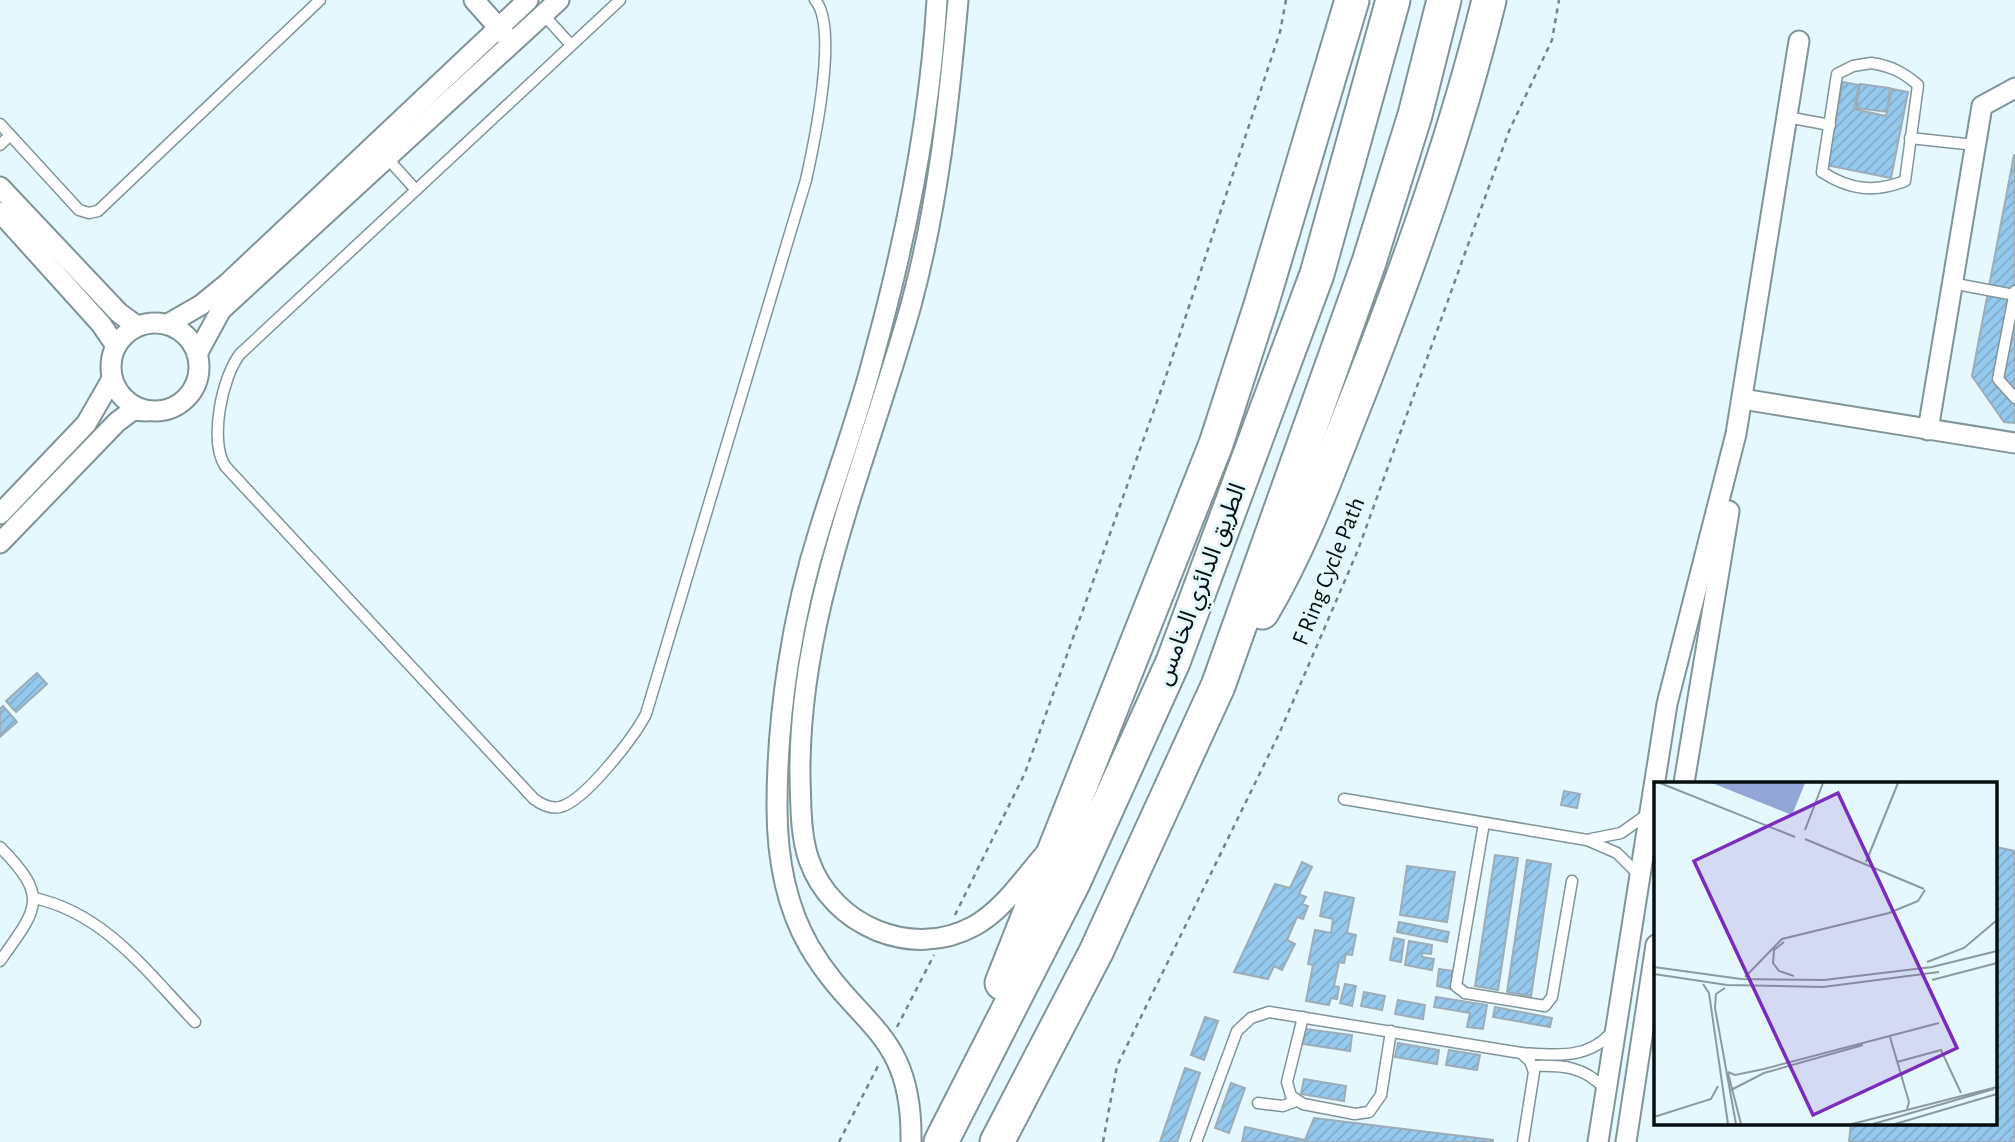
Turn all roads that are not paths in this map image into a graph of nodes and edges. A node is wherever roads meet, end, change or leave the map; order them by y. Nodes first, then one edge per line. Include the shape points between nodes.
1 (320, 0) edge
2 (474, 0) edge
3 (559, 0) edge
4 (620, 0) edge
5 (815, 0) edge
6 (937, 0) edge
7 (958, 0) edge
8 (1352, 0) edge
9 (1393, 0) edge
10 (1444, 0) edge
11 (1489, 0) edge
12 (516, 4) edge
13 (536, 21) junction
14 (498, 27) junction
15 (1799, 41) dead end
16 (512, 43) junction
17 (571, 45) junction
18 (2015, 88) edge
19 (1787, 117) junction
20 (0, 124) edge
21 (1830, 125) junction
22 (10, 135) junction
23 (1910, 138) junction
24 (0, 145) edge
25 (1975, 145) junction
26 (387, 158) junction
27 (0, 187) edge
28 (416, 190) junction
29 (0, 212) edge
30 (1951, 283) junction
31 (2015, 294) edge
32 (169, 324) junction
33 (137, 326) junction
34 (116, 346) junction
35 (197, 354) junction
36 (112, 379) junction
37 (2015, 398) edge
38 (1742, 399) junction
39 (152, 411) junction
40 (1928, 429) junction
41 (1736, 434) junction
42 (2015, 443) edge
43 (0, 514) edge
44 (0, 543) edge
45 (1218, 686) junction
46 (800, 775) junction
47 (778, 776) junction
48 (1655, 782) edge
49 (1684, 782) edge
50 (1654, 788) edge
51 (1344, 799) dead end
52 (1650, 812) junction
53 (1485, 823) junction
54 (1587, 840) junction
55 (1057, 841) junction
56 (0, 846) edge
57 (1640, 876) junction
58 (1572, 881) dead end
59 (34, 898) junction
60 (1654, 958) edge
61 (0, 961) edge
62 (1303, 1017) junction
63 (195, 1022) dead end
64 (1616, 1027) junction
65 (1391, 1031) junction
66 (1521, 1053) junction
67 (1533, 1066) junction
68 (1606, 1090) junction
69 (1297, 1101) junction
70 (1258, 1103) dead end
71 (931, 1141) edge
72 (997, 1142) edge
73 (1196, 1142) edge
74 (1523, 1142) edge
75 (1598, 1142) edge
76 (1626, 1142) edge

1 - 22 lane via 98,211 79,210
2 - 14 street
3 - 13 street
4 - 17 lane
5 - 28 lane via 824,13 826,32 817,127 806,180 646,714 621,752 570,802 556,807 534,799 225,466 218,452 224,384 232,364
6 - 47 street via 913,190 874,357 803,591
7 - 46 street via 935,200 911,304 820,610 802,720
8 - 55 highway via 1216,444
9 - 71 highway, الطريق الدائري الخامس via 1317,274 1173,662 1073,883
10 - 45 highway, الطريق الدائري الخامس via 1415,115 1368,262
11 - 45 highway via 1454,127 1405,274 1299,545
12 - 13 street
12 - 14 street
13 - 16 street
13 - 17 lane
14 - 16 street
14 - 32 street via 228,283
15 - 19 street
16 - 26 street
17 - 28 lane
18 - 25 street via 1982,106
19 - 21 lane
19 - 38 street
20 - 22 lane
21 - 23 lane via 1822,172 1854,188 1888,187 1905,181
21 - 23 lane via 1837,74 1871,63 1889,66 1918,85
22 - 24 lane
23 - 25 lane
25 - 30 street
26 - 28 lane
26 - 35 street via 221,310
27 - 33 street via 119,313
29 - 34 street
30 - 31 lane
30 - 40 street
31 - 37 lane via 1998,379
32 - 33 street
32 - 35 street via 187,335
33 - 34 street
34 - 36 street
35 - 39 street via 198,375 189,394 173,407
36 - 39 street via 123,398
36 - 43 street via 86,424
38 - 40 street
38 - 41 street
39 - 44 street via 133,410 117,422
40 - 42 street
41 - 48 street via 1673,674
41 - 49 street via 1737,467
45 - 72 highway, الطريق الدائري الخامس via 1096,952
46 - 47 street
46 - 55 street via 805,847 816,877 834,902 859,922 888,935 917,940 968,929 991,914
47 - 71 street via 781,865 797,923 827,972 889,1043
50 - 52 street
51 - 53 lane
52 - 54 lane via 1621,833
52 - 57 street
53 - 54 lane
53 - 58 lane via 1456,986 1465,993 1545,1006 1552,997
54 - 57 lane via 1617,853
55 - 71 highway
56 - 59 lane via 28,877
57 - 64 street
59 - 61 lane via 28,919
59 - 63 lane via 97,923
60 - 76 street
62 - 65 lane
62 - 69 lane via 1287,1082
62 - 73 lane via 1269,1012 1243,1024
64 - 66 lane via 1584,1052 1559,1056
64 - 68 street
65 - 66 lane
65 - 69 lane via 1381,1095 1374,1107 1355,1114
66 - 67 lane
67 - 68 lane via 1573,1067
67 - 74 lane
68 - 75 street
69 - 70 lane via 1283,1106

